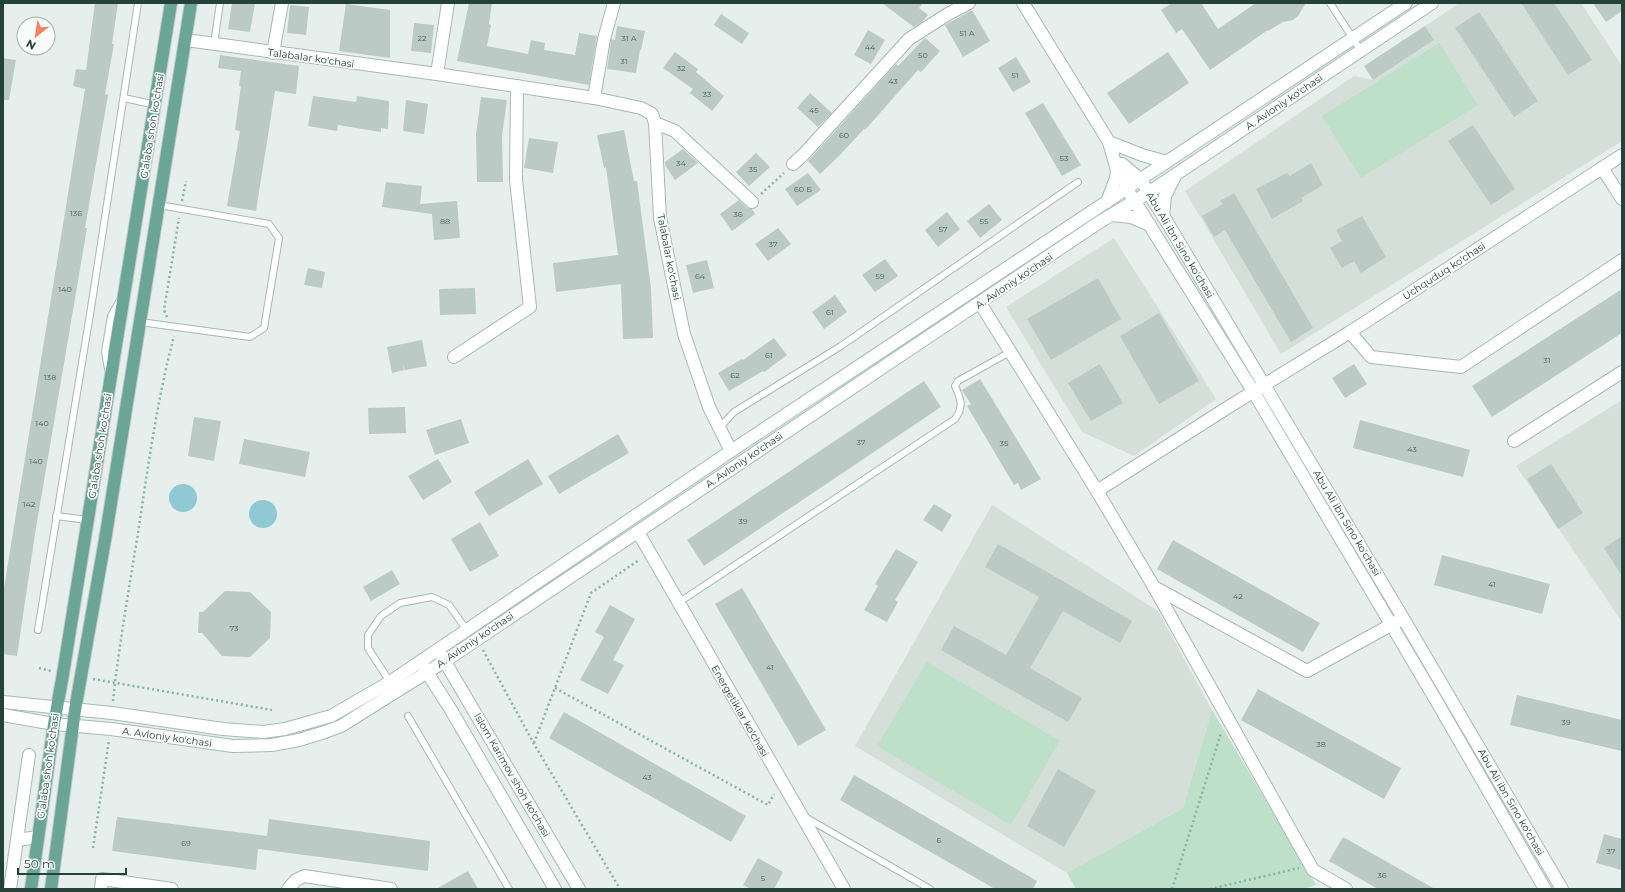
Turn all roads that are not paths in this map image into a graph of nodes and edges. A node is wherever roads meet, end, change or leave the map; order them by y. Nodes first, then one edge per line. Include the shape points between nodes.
1 (138, 3) edge
2 (171, 3) edge
3 (191, 3) edge
4 (220, 3) edge
5 (282, 3) edge
6 (448, 3) edge
7 (614, 3) edge
8 (969, 3) edge
9 (1023, 3) edge
10 (1330, 3) edge
11 (1406, 3) edge
12 (1432, 3) edge
13 (1353, 38) junction
14 (186, 40) junction
15 (214, 44) junction
16 (1361, 51) junction
17 (274, 53) junction
18 (437, 74) junction
19 (517, 86) junction
20 (124, 98) junction
21 (594, 98) junction
22 (156, 105) junction
23 (655, 124) junction
24 (1109, 142) junction
25 (1622, 155) edge
26 (1167, 162) junction
27 (793, 164) road end
28 (1122, 164) junction
29 (1602, 168) junction
30 (1175, 175) junction
31 (1140, 180) junction
32 (1078, 182) dead end
33 (1127, 189) junction
34 (1148, 193) junction
35 (1622, 199) edge
36 (1135, 201) junction
37 (752, 202) road end
38 (1107, 202) junction
39 (159, 205) junction
40 (1112, 215) junction
41 (1163, 216) junction
42 (1150, 225) junction
43 (1622, 260) edge
44 (980, 303) junction
45 (140, 322) junction
46 (1350, 332) junction
47 (1010, 352) junction
48 (454, 357) dead end
49 (1622, 372) edge
50 (1264, 384) junction
51 (1253, 391) junction
52 (719, 428) junction
53 (1514, 441) dead end
54 (731, 451) junction
55 (1097, 491) junction
56 (56, 516) junction
57 (88, 520) junction
58 (638, 532) junction
59 (1154, 587) junction
60 (678, 603) junction
61 (1403, 618) junction
62 (1391, 625) junction
63 (466, 629) junction
64 (38, 630) dead end
65 (437, 649) junction
66 (420, 661) junction
67 (444, 661) junction
68 (427, 672) junction
69 (390, 682) junction
70 (3, 702) edge
71 (56, 708) junction
72 (76, 710) junction
73 (3, 715) edge
74 (408, 716) dead end
75 (54, 724) junction
76 (73, 726) junction
77 (29, 755) dead end
78 (800, 814) junction
79 (38, 837) junction
80 (17, 840) junction
81 (10, 889) edge
82 (31, 889) edge
83 (51, 889) edge
84 (101, 889) edge
85 (172, 889) edge
86 (288, 889) edge
87 (391, 889) edge
88 (509, 889) edge
89 (555, 889) edge
90 (579, 889) edge
91 (844, 889) edge
92 (930, 889) edge
93 (1346, 889) edge
94 (1545, 889) edge
95 (1562, 889) edge

1 - 20 lane
2 - 22 main road, G'alaba shoh ko'chasi
3 - 14 main road, G'alaba shoh ko'chasi
4 - 15 lane
5 - 17 street
6 - 18 street
7 - 21 street via 604,39
8 - 27 street via 909,38
9 - 24 street, Abu Ali ibn Sino ko'chasi
10 - 13 lane
11 - 13 street, A. Avloniy ko'chasi
12 - 16 street, A. Avloniy ko'chasi
13 - 16 lane
13 - 26 street, A. Avloniy ko'chasi
14 - 15 street, Talabalar ko'chasi
14 - 39 main road, G'alaba shoh ko'chasi
15 - 17 street, Talabalar ko'chasi
16 - 30 street, A. Avloniy ko'chasi
17 - 18 street, Talabalar ko'chasi
18 - 19 street, Talabalar ko'chasi
19 - 21 street, Talabalar ko'chasi
19 - 48 street via 516,180 530,306
20 - 22 lane
20 - 56 lane
21 - 23 street, Talabalar ko'chasi via 642,108 652,114
22 - 57 main road, G'alaba shoh ko'chasi
23 - 37 street via 676,131
23 - 52 street, Talabalar ko'chasi via 660,218 684,334 708,406
24 - 26 street via 1142,156
24 - 28 street, Abu Ali ibn Sino ko'chasi
24 - 38 street via 1117,170
25 - 29 street, Uchquduq ko'chasi
26 - 31 street, A. Avloniy ko'chasi
28 - 31 street, Abu Ali ibn Sino ko'chasi
28 - 33 street, Abu Ali ibn Sino ko'chasi
29 - 35 street
29 - 46 street, Uchquduq ko'chasi
30 - 34 street, A. Avloniy ko'chasi
30 - 41 street via 1165,196
31 - 33 street, A. Avloniy ko'chasi
31 - 34 street, Abu Ali ibn Sino ko'chasi
32 - 52 lane via 841,346 734,412
33 - 36 street, Abu Ali ibn Sino ko'chasi
33 - 38 street, A. Avloniy ko'chasi
34 - 36 street, A. Avloniy ko'chasi
34 - 41 street, Abu Ali ibn Sino ko'chasi
36 - 40 street, A. Avloniy ko'chasi
36 - 42 street, Abu Ali ibn Sino ko'chasi
38 - 54 street, A. Avloniy ko'chasi
39 - 45 main road, G'alaba shoh ko'chasi
39 - 45 lane via 269,224 279,238 264,328 250,337
40 - 42 street via 1132,217
40 - 44 street, A. Avloniy ko'chasi
41 - 50 street, Abu Ali ibn Sino ko'chasi
42 - 51 street, Abu Ali ibn Sino ko'chasi
43 - 46 street via 1461,367 1371,357
44 - 47 street
44 - 58 street, A. Avloniy ko'chasi
45 - 72 main road, G'alaba shoh ko'chasi
46 - 50 street, Uchquduq ko'chasi
47 - 55 street
47 - 60 lane via 958,381 955,386 960,398 960,411 955,419
49 - 53 street
50 - 51 street, Uchquduq ko'chasi
50 - 61 street, Abu Ali ibn Sino ko'chasi
51 - 55 street, Uchquduq ko'chasi
51 - 62 street, Abu Ali ibn Sino ko'chasi
52 - 54 street, Talabalar ko'chasi
54 - 63 street, A. Avloniy ko'chasi
55 - 59 street
56 - 57 lane
56 - 64 lane
57 - 71 main road, G'alaba shoh ko'chasi
58 - 60 street, Energetiklar ko'chasi
58 - 67 street, A. Avloniy ko'chasi
59 - 62 street via 1307,671
59 - 93 street via 1313,870
60 - 78 street, Energetiklar ko'chasi
61 - 62 street
61 - 95 street, Abu Ali ibn Sino ko'chasi
62 - 94 street, Abu Ali ibn Sino ko'chasi
63 - 65 street, A. Avloniy ko'chasi
63 - 69 lane via 449,605 432,597 400,603 381,616 368,635 368,648
65 - 66 street, A. Avloniy ko'chasi
65 - 67 street, Islom Karimov shoh ko'chasi
66 - 68 street, Islom Karimov shoh ko'chasi
66 - 69 street, A. Avloniy ko'chasi
67 - 68 street, A. Avloniy ko'chasi
67 - 90 street, Islom Karimov shoh ko'chasi
68 - 76 street, A. Avloniy ko'chasi via 340,726 299,740 272,745 232,746
68 - 89 street, Islom Karimov shoh ko'chasi
69 - 72 street, A. Avloniy ko'chasi via 330,716 285,730 263,732
70 - 71 street, A. Avloniy ko'chasi
71 - 72 street, A. Avloniy ko'chasi
71 - 75 main road, G'alaba shoh ko'chasi
72 - 76 main road, G'alaba shoh ko'chasi
73 - 75 street, A. Avloniy ko'chasi
74 - 88 lane
75 - 76 street, A. Avloniy ko'chasi
75 - 79 main road, G'alaba shoh ko'chasi
76 - 83 main road, G'alaba shoh ko'chasi
77 - 80 street
78 - 91 street, Energetiklar ko'chasi
78 - 92 lane
79 - 80 street
79 - 82 main road, G'alaba shoh ko'chasi
80 - 81 street
84 - 85 street via 102,879
86 - 87 street via 304,876

